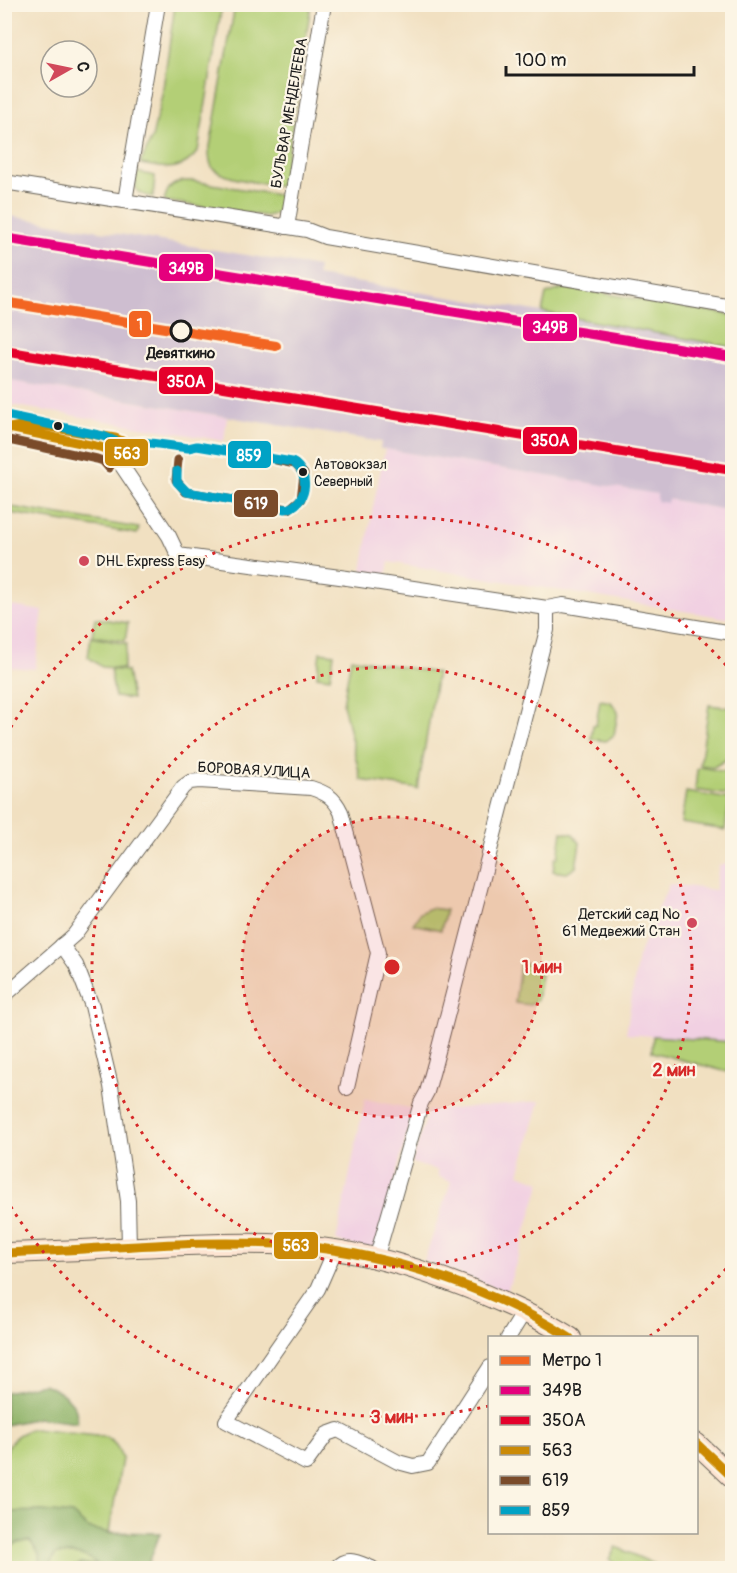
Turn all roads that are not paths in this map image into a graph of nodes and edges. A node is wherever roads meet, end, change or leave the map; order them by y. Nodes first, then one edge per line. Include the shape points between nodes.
1 (158, 4) edge
2 (324, 4) edge
3 (4, 182) edge
4 (125, 201) junction
5 (287, 227) junction
6 (732, 307) edge
7 (4, 427) edge
8 (547, 608) junction
9 (732, 633) edge
10 (62, 945) junction
11 (4, 996) edge
12 (347, 1088) dead end
13 (129, 1248) junction
14 (335, 1250) junction
15 (4, 1253) edge
16 (376, 1259) junction
17 (525, 1312) junction
18 (509, 1336) edge
19 (568, 1336) edge
20 (488, 1369) edge
21 (698, 1445) edge
22 (732, 1477) edge
23 (336, 1569) edge
24 (372, 1569) edge

1 - 4 street
2 - 5 street, БУЛЬВАР МЕНДЕЛЕЕВА
3 - 4 street
4 - 5 street
5 - 6 street via 325,237
7 - 8 street via 110,451 178,555
8 - 9 street via 563,605
8 - 16 street via 547,630 427,1092
10 - 11 street, БОРОВАЯ УЛИЦА
10 - 12 street, БОРОВАЯ УЛИЦА via 74,935 190,782 311,788 328,794 341,812 378,953
10 - 13 street via 92,1006 111,1086 128,1202
13 - 14 street via 270,1244
13 - 15 street
14 - 16 street
14 - 20 street via 318,1289 226,1420 306,1463 327,1434 338,1430 413,1466 428,1463
16 - 17 street via 466,1286
17 - 18 street
17 - 19 street
21 - 22 street
23 - 24 street via 345,1561 354,1560

